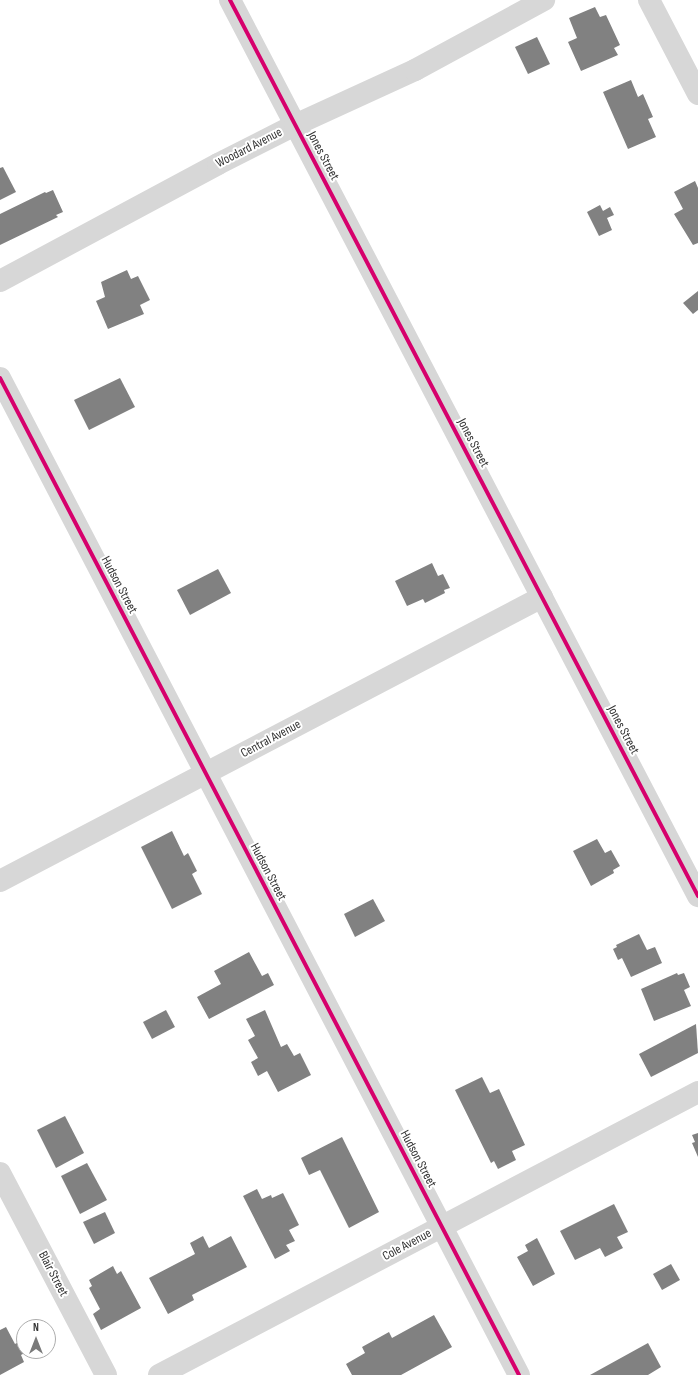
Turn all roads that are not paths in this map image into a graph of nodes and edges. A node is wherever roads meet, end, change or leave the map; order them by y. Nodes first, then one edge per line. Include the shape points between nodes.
1 (230, 0) edge
2 (544, 0) edge
3 (649, 0) edge
4 (698, 94) edge
5 (295, 124) junction
6 (0, 281) edge
7 (0, 378) edge
8 (542, 597) junction
9 (206, 773) junction
10 (0, 880) edge
11 (698, 896) edge
12 (698, 1092) edge
13 (0, 1173) edge
14 (442, 1226) junction
15 (106, 1375) edge
16 (159, 1375) edge
17 (519, 1375) edge

1 - 5 street, Jones Street
2 - 5 street, Woodard Avenue via 415,70
3 - 4 street
5 - 6 street, Woodard Avenue
5 - 8 street, Jones Street
7 - 9 street, Hudson Street
8 - 9 street, Central Avenue
8 - 11 street, Jones Street
9 - 10 street, Central Avenue
9 - 14 street, Hudson Street
12 - 14 street, Cole Avenue
13 - 15 street, Blair Street
14 - 16 street, Cole Avenue
14 - 17 street, Hudson Street

